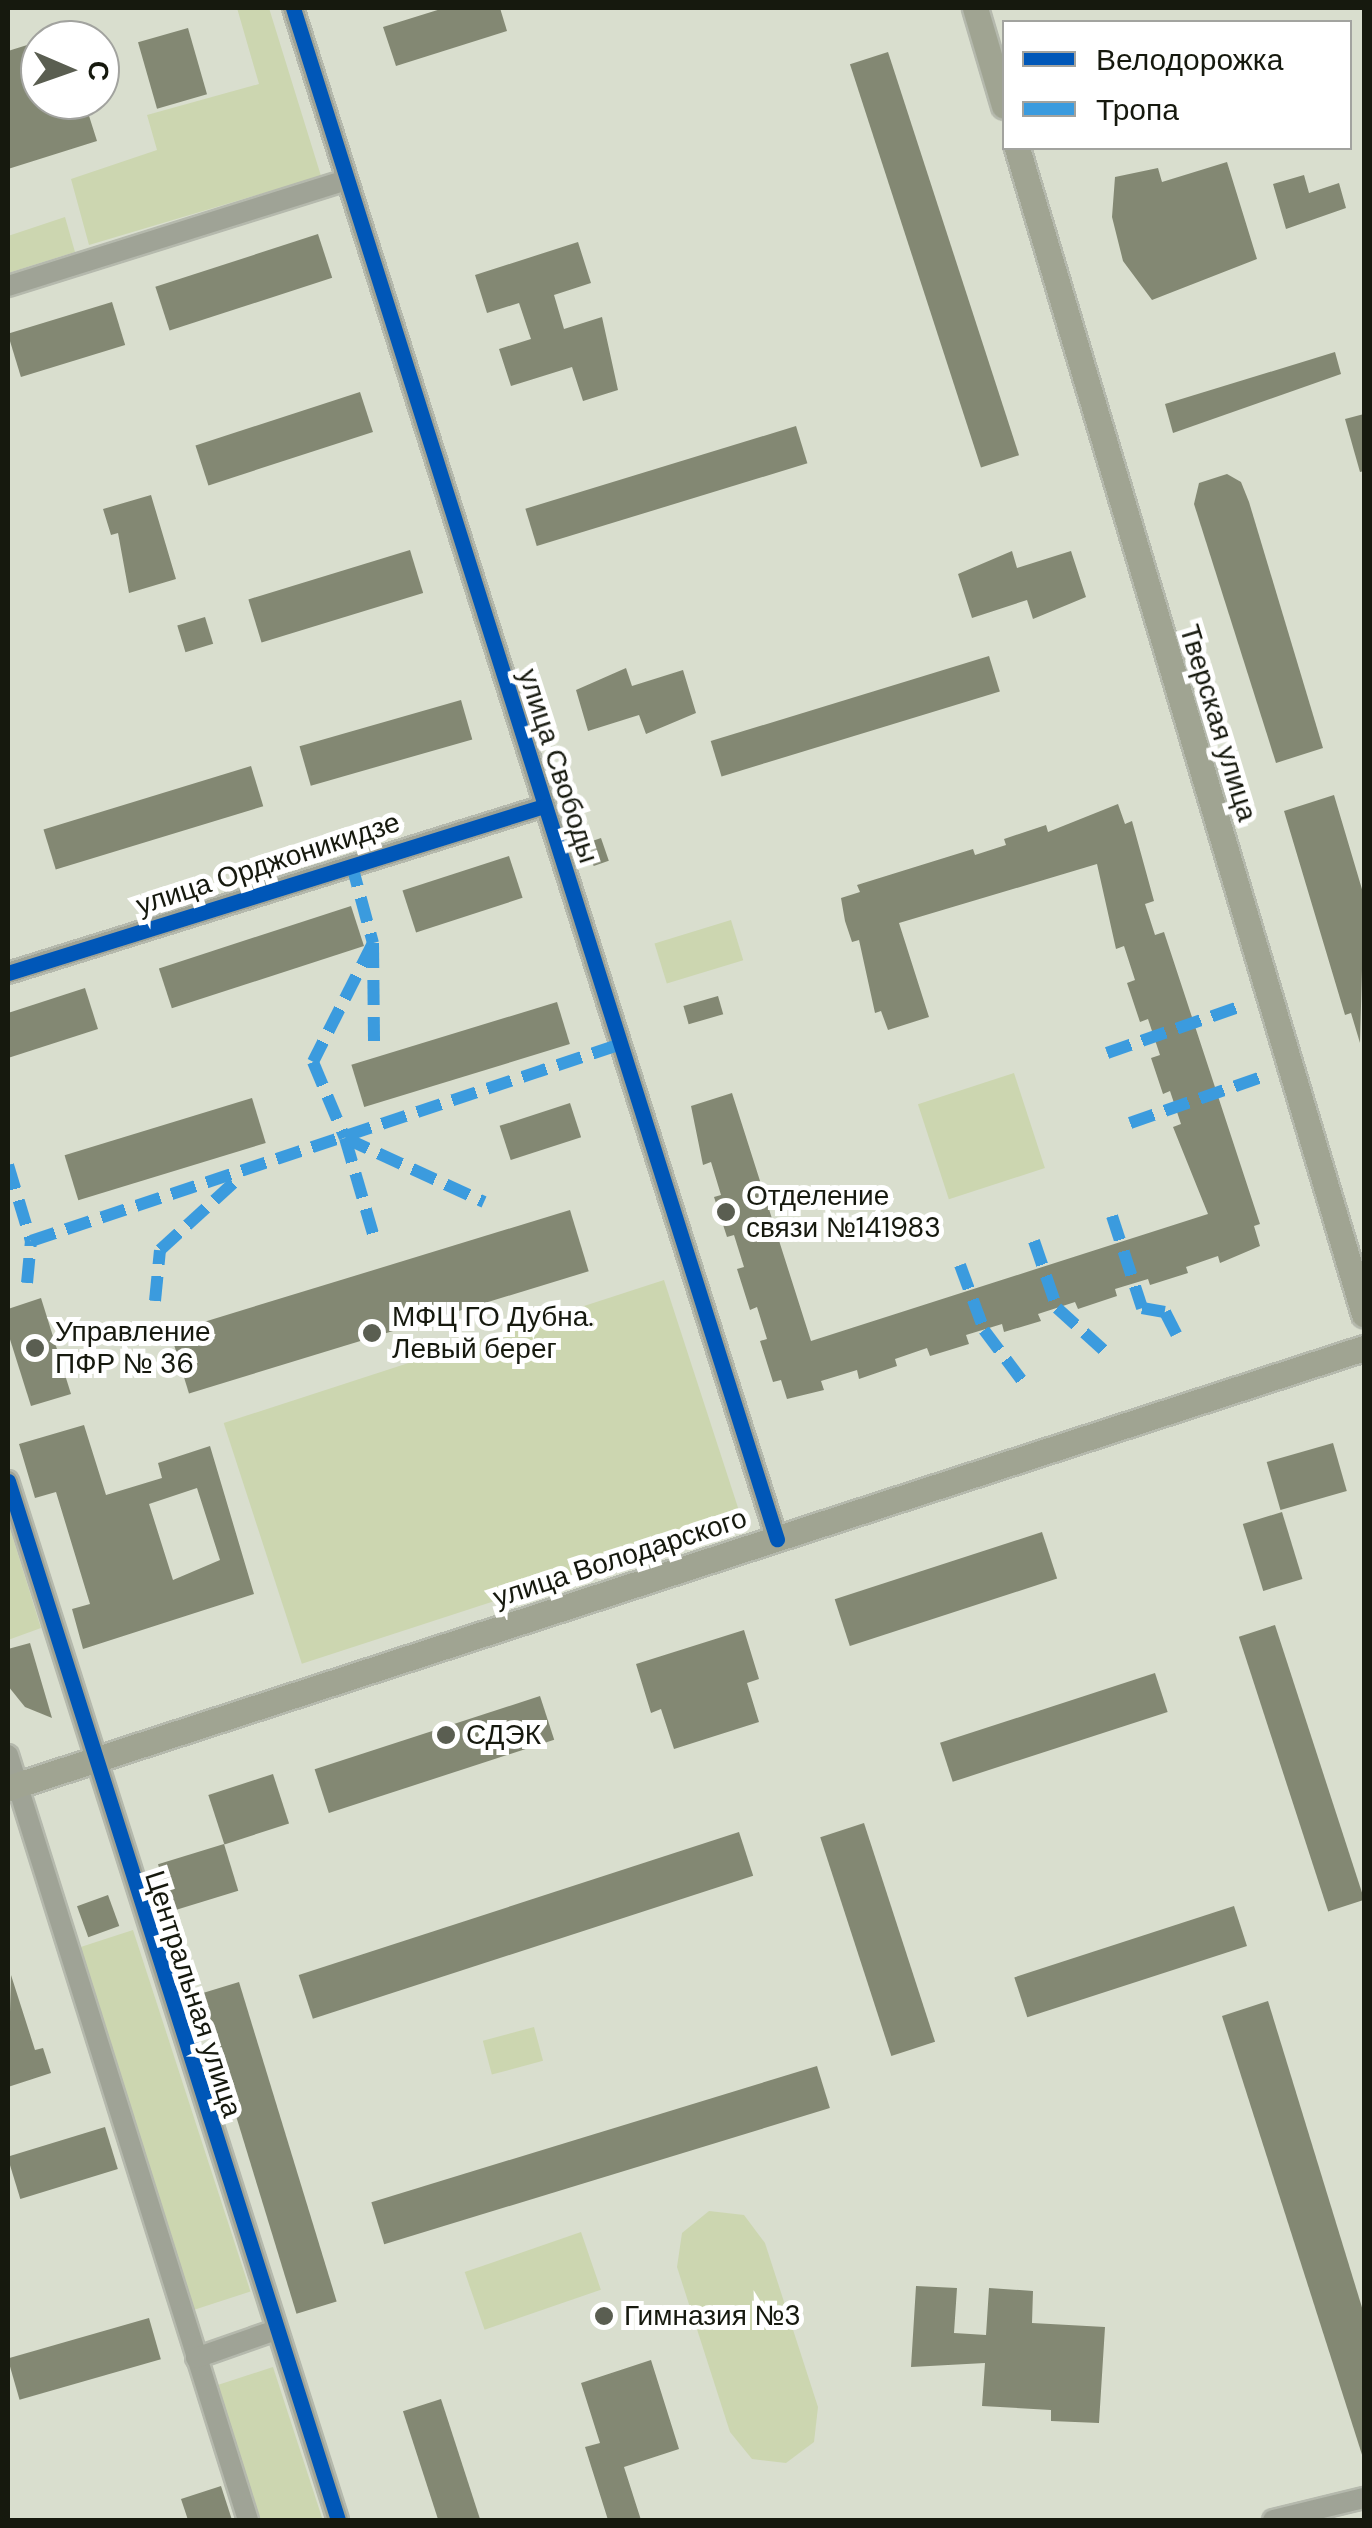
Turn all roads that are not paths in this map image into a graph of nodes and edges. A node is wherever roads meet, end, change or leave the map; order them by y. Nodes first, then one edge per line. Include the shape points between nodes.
1 (293, 8) edge
2 (976, 8) edge
3 (1002, 99) edge
4 (1018, 150) edge
5 (347, 180) junction
6 (8, 286) edge
7 (544, 806) junction
8 (8, 973) edge
9 (1364, 1314) edge
10 (1364, 1348) edge
11 (8, 1481) edge
12 (778, 1539) junction
13 (8, 1754) edge
14 (93, 1761) junction
15 (12, 1787) edge
16 (276, 2330) junction
17 (196, 2358) junction
18 (1364, 2498) edge
19 (248, 2520) edge
20 (338, 2520) edge
21 (1273, 2520) edge

1 - 5 street, улица Свободы
2 - 3 main road
4 - 9 main road, Тверская улица
5 - 6 street
5 - 7 street, улица Свободы
7 - 8 street, улица Орджоникидзе
7 - 12 street, улица Свободы
10 - 12 main road, улица Володарского
11 - 14 street, Центральная улица
12 - 14 main road, улица Володарского
13 - 15 street
14 - 15 main road, улица Володарского
14 - 16 street, Центральная улица
15 - 17 street
16 - 17 street
16 - 20 street, Центральная улица
17 - 19 street
18 - 21 street

